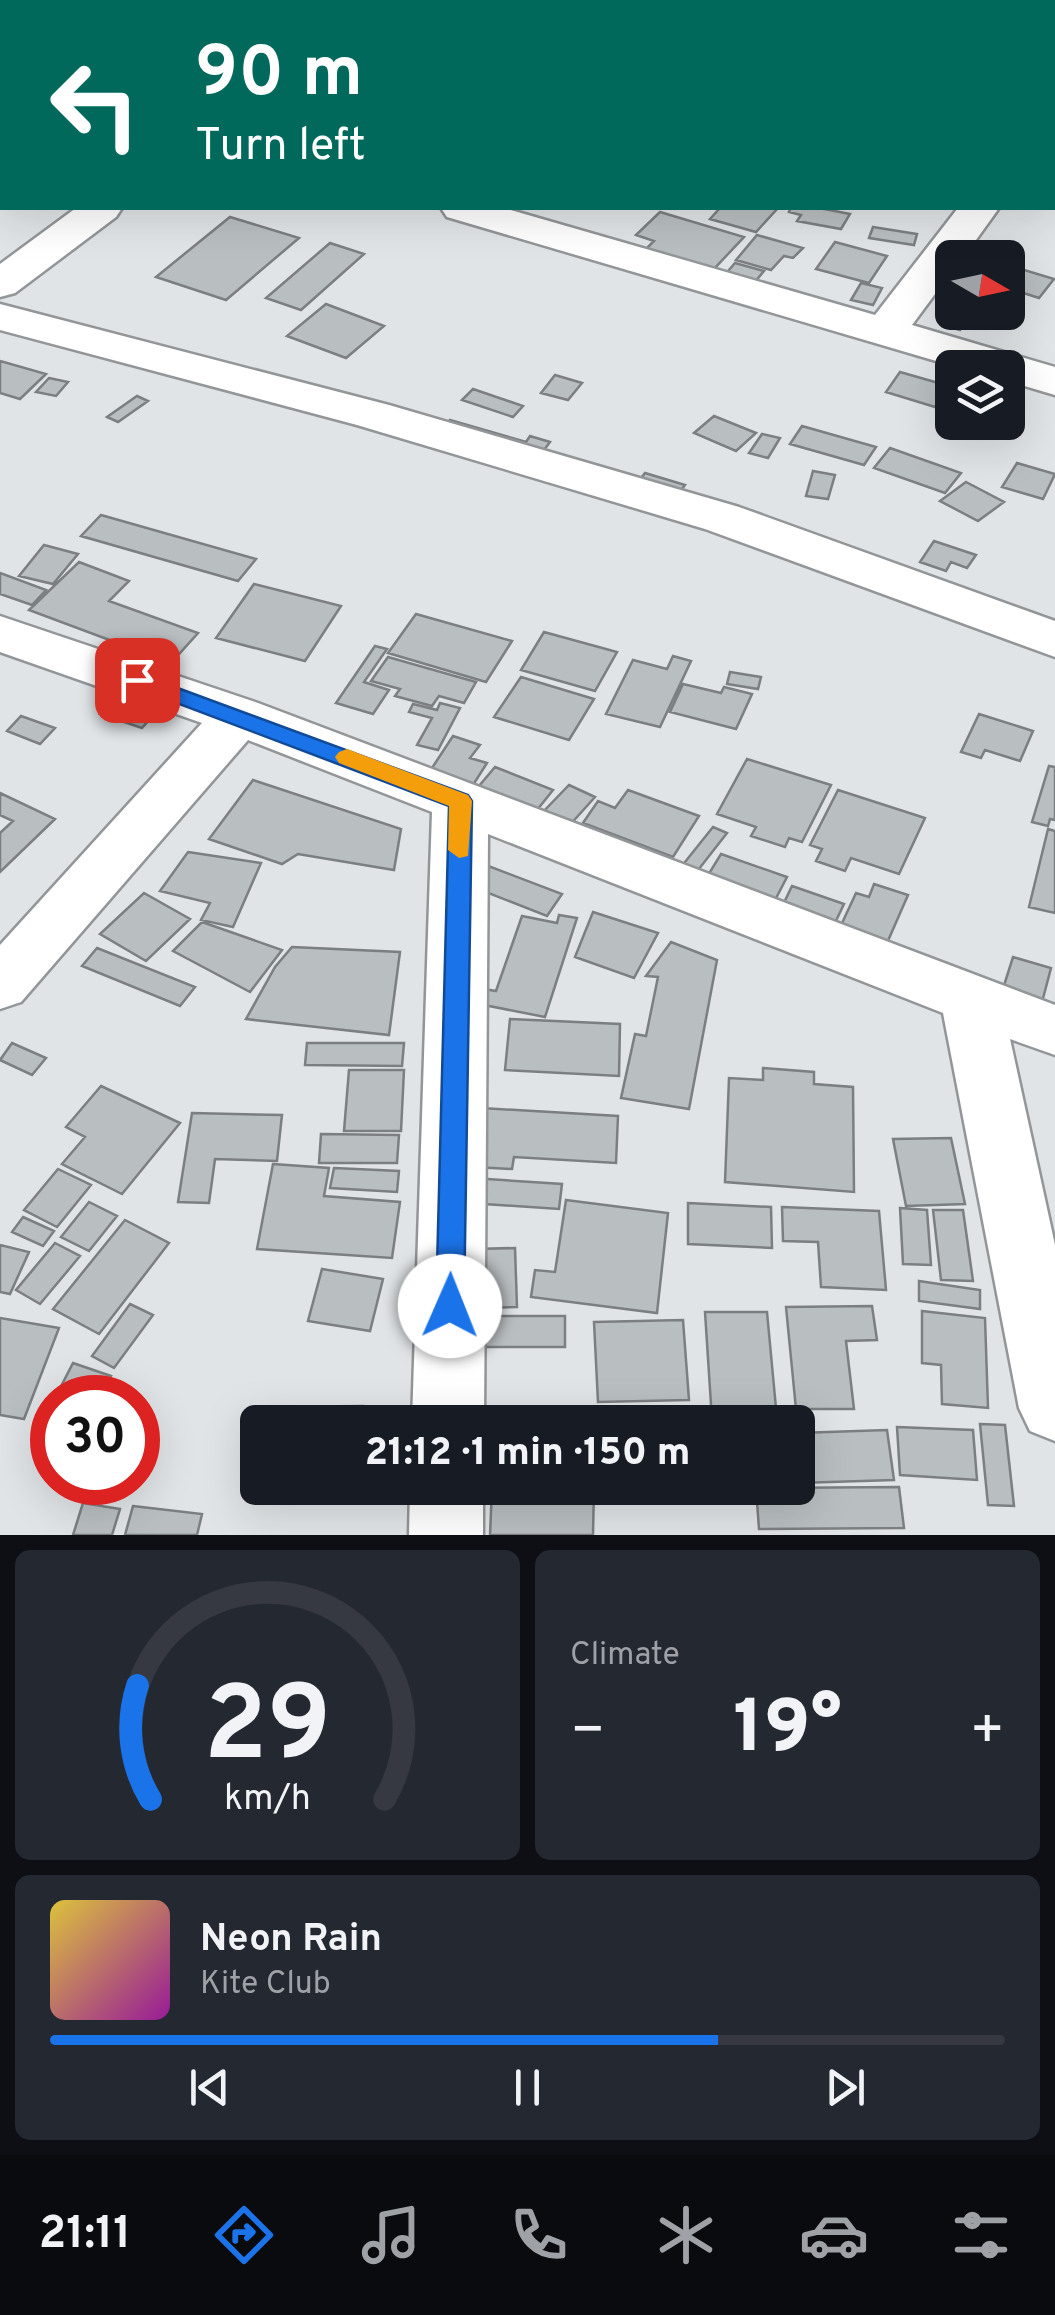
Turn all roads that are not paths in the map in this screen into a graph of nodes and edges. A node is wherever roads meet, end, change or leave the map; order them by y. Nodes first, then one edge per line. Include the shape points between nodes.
1 (99, 210) edge
2 (477, 210) edge
3 (977, 210) edge
4 (556, 220) edge
5 (0, 284) edge
6 (0, 317) edge
7 (884, 331) junction
8 (1055, 381) edge
9 (0, 633) edge
10 (1055, 640) edge
11 (239, 716) junction
12 (460, 801) junction
13 (0, 985) edge
14 (970, 999) junction
15 (1055, 1032) edge
16 (448, 1405) edge
17 (1055, 1408) edge
18 (446, 1505) edge
19 (446, 1535) edge

1 - 5 main road
2 - 4 main road
3 - 7 main road
4 - 7 main road
6 - 10 main road via 722,518
7 - 8 main road
9 - 11 main road
11 - 12 main road
11 - 13 main road
12 - 14 main road
12 - 16 main road
14 - 15 main road
14 - 17 main road
18 - 19 main road

